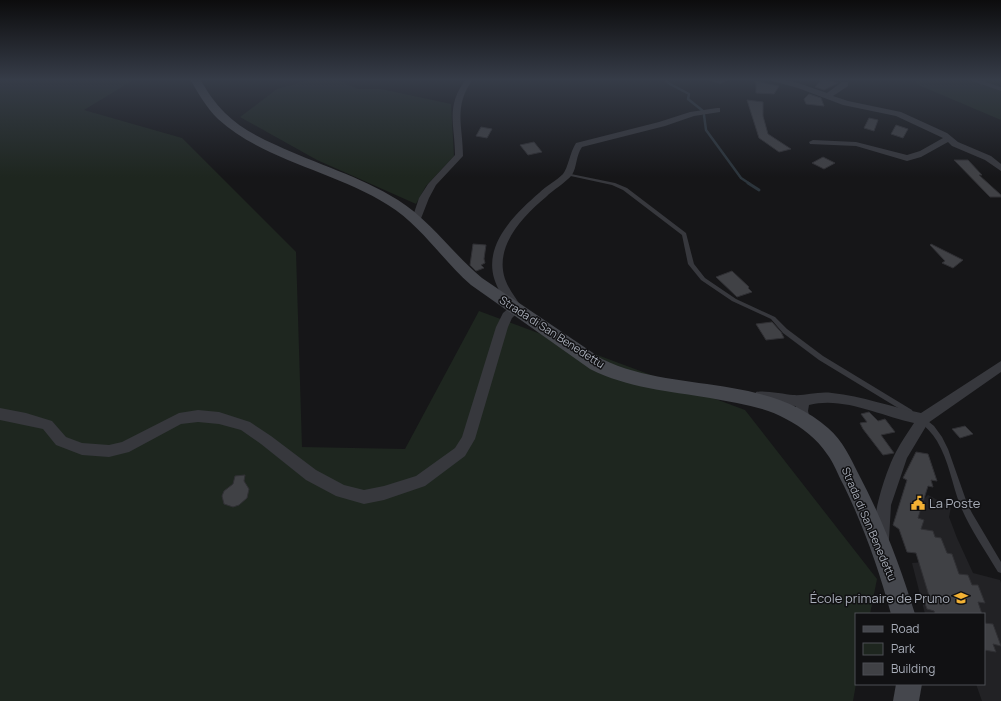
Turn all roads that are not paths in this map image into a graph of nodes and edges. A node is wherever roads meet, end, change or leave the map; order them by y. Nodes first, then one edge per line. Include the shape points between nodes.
1 (219, 112) edge
2 (455, 112) edge
3 (707, 112) edge
4 (887, 112) edge
5 (948, 139) junction
6 (813, 142) dead end
7 (1001, 168) edge
8 (568, 174) junction
9 (417, 219) junction
10 (516, 308) junction
11 (1001, 366) edge
12 (741, 397) junction
13 (803, 401) junction
14 (0, 414) edge
15 (803, 419) junction
16 (923, 419) junction
17 (880, 544) junction
18 (1001, 569) edge
19 (903, 613) edge
20 (909, 685) edge
21 (906, 701) edge

1 - 9 street, Strada di San Benedettu via 249,136 280,152 343,176
2 - 9 street via 459,156 432,184
3 - 8 street via 579,145
4 - 5 street via 898,114
5 - 6 street via 915,157 906,158 856,144
5 - 7 street via 988,158
8 - 10 street via 516,219 500,247 497,258 498,274
8 - 16 lane via 625,189 684,234 691,264 704,280 734,300 773,318 785,331 821,358
9 - 10 street, Strada di San Benedettu via 469,274
10 - 12 street, Strada di San Benedettu via 597,364 631,378 665,386
10 - 14 street via 507,316 502,327 468,439 460,452 420,481 384,493 364,497 341,491 311,475 245,426 219,418 198,416 179,419 124,448 109,450 82,449 61,441 46,426
11 - 16 street
12 - 13 street via 752,393 774,399
12 - 15 street, Strada di San Benedettu via 785,410
13 - 15 street
13 - 16 street via 811,398 844,400
15 - 17 street, Strada di San Benedettu via 834,447 856,488
16 - 17 street via 901,456 884,505
16 - 18 lane via 942,441 968,515
17 - 19 street, Strada di San Benedettu via 896,586
20 - 21 street

